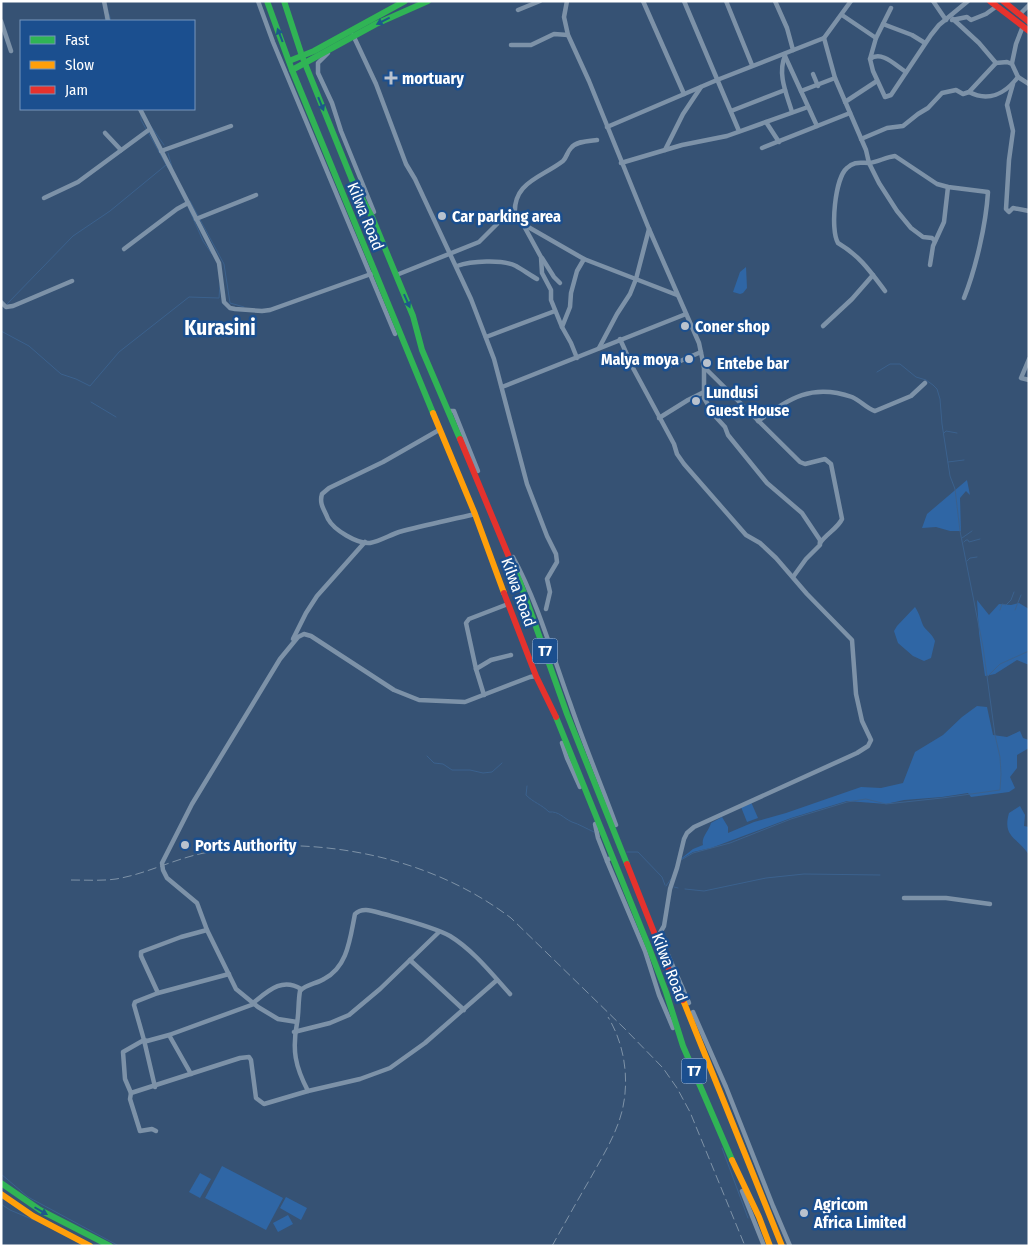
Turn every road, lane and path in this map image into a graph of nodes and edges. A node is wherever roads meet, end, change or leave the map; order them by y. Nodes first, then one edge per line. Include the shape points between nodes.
1 (104, 1) edge
2 (258, 1) edge
3 (267, 1) edge
4 (284, 1) edge
5 (405, 1) edge
6 (428, 1) edge
7 (540, 1) edge
8 (567, 1) edge
9 (643, 1) edge
10 (684, 1) edge
11 (726, 1) edge
12 (775, 1) edge
13 (851, 1) edge
14 (933, 1) edge
15 (968, 1) edge
16 (990, 1) edge
17 (1003, 1) edge
18 (1029, 5) edge
19 (997, 6) junction
20 (891, 8) dead end
21 (518, 10) dead end
22 (1020, 14) junction
23 (842, 15) junction
24 (953, 19) junction
25 (108, 20) edge
26 (946, 20) junction
27 (1, 21) edge
28 (883, 24) junction
29 (1026, 24) edge
30 (940, 25) junction
31 (1029, 31) edge
32 (353, 36) junction
33 (568, 36) junction
34 (824, 38) junction
35 (876, 38) junction
36 (925, 43) junction
37 (511, 45) dead end
38 (299, 46) junction
39 (334, 46) junction
40 (793, 50) junction
41 (11, 51) dead end
42 (317, 53) junction
43 (785, 55) junction
44 (302, 56) junction
45 (870, 59) junction
46 (289, 61) junction
47 (305, 63) junction
48 (996, 63) junction
49 (1012, 63) junction
50 (752, 66) junction
51 (292, 70) junction
52 (906, 72) junction
53 (310, 74) junction
54 (813, 74) dead end
55 (1018, 77) junction
56 (835, 78) junction
57 (717, 80) junction
58 (877, 81) junction
59 (1012, 84) junction
60 (1029, 84) edge
61 (702, 86) junction
62 (818, 86) junction
63 (785, 90) junction
64 (801, 91) junction
65 (969, 92) junction
66 (684, 94) junction
67 (845, 102) junction
68 (808, 107) junction
69 (140, 110) edge
70 (731, 112) junction
71 (792, 112) junction
72 (850, 113) junction
73 (766, 122) junction
74 (231, 126) dead end
75 (817, 126) junction
76 (607, 127) junction
77 (150, 129) junction
78 (740, 131) junction
79 (105, 133) dead end
80 (861, 139) junction
81 (597, 140) dead end
82 (778, 142) junction
83 (762, 148) dead end
84 (121, 150) junction
85 (664, 150) junction
86 (162, 151) junction
87 (621, 163) junction
88 (869, 163) junction
89 (948, 187) junction
90 (256, 194) dead end
91 (44, 198) dead end
92 (188, 203) junction
93 (1029, 211) edge
94 (196, 219) junction
95 (497, 224) dead end
96 (523, 224) junction
97 (649, 229) junction
98 (935, 241) junction
99 (124, 249) dead end
100 (451, 253) junction
101 (541, 257) junction
102 (584, 259) junction
103 (930, 264) dead end
104 (457, 266) junction
105 (372, 274) junction
106 (396, 275) junction
107 (874, 275) junction
108 (537, 279) dead end
109 (636, 279) junction
110 (72, 281) dead end
111 (560, 283) dead end
112 (885, 291) dead end
113 (678, 295) junction
114 (964, 298) dead end
115 (1, 302) edge
116 (555, 311) junction
117 (686, 314) junction
118 (823, 326) dead end
119 (562, 327) junction
120 (486, 337) junction
121 (620, 339) junction
122 (599, 348) junction
123 (701, 352) junction
124 (577, 358) junction
125 (1029, 359) edge
126 (669, 366) dead end
127 (704, 367) junction
128 (1029, 380) edge
129 (925, 383) dead end
130 (502, 386) junction
131 (704, 392) junction
132 (659, 418) junction
133 (758, 421) junction
134 (439, 430) junction
135 (473, 514) junction
136 (365, 542) junction
137 (820, 543) junction
138 (793, 577) junction
139 (506, 605) junction
140 (546, 609) dead end
141 (291, 645) junction
142 (511, 655) dead end
143 (476, 669) junction
144 (535, 676) junction
145 (484, 695) junction
146 (609, 859) junction
147 (904, 898) dead end
148 (990, 904) dead end
149 (207, 930) junction
150 (439, 932) junction
151 (658, 936) junction
152 (410, 960) junction
153 (229, 974) junction
154 (497, 980) junction
155 (301, 989) junction
156 (158, 993) junction
157 (510, 994) dead end
158 (254, 1003) junction
159 (464, 1010) junction
160 (297, 1022) junction
161 (294, 1032) junction
162 (169, 1035) junction
163 (144, 1040) junction
164 (191, 1074) junction
165 (155, 1087) junction
166 (308, 1091) junction
167 (131, 1094) junction
168 (156, 1130) dead end
169 (1, 1183) edge
170 (1, 1194) edge
171 (90, 1246) edge
172 (110, 1246) edge
173 (764, 1246) edge
174 (770, 1246) edge
175 (782, 1246) edge
176 (790, 1246) edge

1 - 25 street
2 - 105 street
46 -> 3 main road, Kilwa Road / T7
4 - 38 main road, Kilwa Road / T7
5 - 42 main road
6 -> 32 main road
7 - 21 street
8 - 33 street via 564,17
9 - 66 street
10 - 57 street
11 - 50 street
12 - 40 street
13 - 23 street
14 - 26 street
15 - 26 street
16 - 19 main road
17 - 22 main road
18 - 22 street
19 - 24 street via 971,20
19 - 29 main road
20 - 28 street
22 - 29 main road
23 - 34 street
23 - 35 street
24 - 30 street
24 - 48 street via 979,42
26 - 30 street
27 - 41 street
28 - 35 street
28 - 36 street
29 - 31 main road
29 - 49 street via 1016,44
30 - 36 street
32 - 39 main road
32 - 100 street via 376,84 406,164
33 - 37 street via 554,34 531,45
33 - 76 street
34 - 40 street
34 - 56 street
35 - 45 street
36 - 52 street
38 - 42 main road
38 - 44 main road, Kilwa Road / T7
39 - 42 main road
39 - 106 street via 318,63 318,73
40 - 43 street
42 - 44 main road
42 - 47 main road
42 - 53 main road
43 - 50 street
43 - 63 street via 782,70
43 - 64 street
44 - 46 main road
44 - 47 main road, Kilwa Road / T7
45 - 52 street via 882,56
45 - 58 street
46 - 51 main road, Kilwa Road / T7
47 - 51 main road
47 - 53 main road, Kilwa Road / T7
48 - 49 street
48 - 65 street
49 - 55 street
50 - 57 street
51 - 105 main road, Kilwa Road / T7
52 - 58 street via 888,96 883,95
53 -> 106 main road, Kilwa Road / T7 via 352,180
54 - 62 street
55 - 59 street
55 - 60 street
56 - 62 street
56 - 67 street
57 - 61 street
57 - 70 street
58 - 67 street
59 - 65 street via 1000,93 985,97
59 - 93 street via 1007,105 1013,130 1006,209 1008,212 1013,208
61 - 66 street
61 - 85 street
62 - 64 street
63 - 70 street
63 - 71 street
64 - 68 street
65 - 80 street via 942,93 903,126 887,128
66 - 76 street
67 - 72 street
68 - 71 street
68 - 75 street
69 - 77 street
70 - 78 street
71 - 73 street
72 - 75 street
72 - 80 street
73 - 78 street
73 - 82 street
74 - 86 street
75 - 82 street
76 - 87 street
77 - 84 street
77 - 86 street
78 - 85 street
79 - 84 street
80 - 88 street
81 - 96 street via 577,144 565,159 526,185 519,193 515,212
82 - 83 street
84 - 91 street via 78,182
85 - 87 street
86 - 92 street
87 - 97 street
88 - 89 street via 895,156 926,178
88 - 98 street via 903,220 919,234
88 - 107 street via 858,162 843,171 833,229 838,243 852,251
89 - 98 street via 944,222
89 - 114 street via 988,192 984,224
90 - 94 street
92 - 94 street
92 - 99 street
94 - 105 street via 219,263 224,302 230,308 270,310
95 - 100 street via 479,242
96 - 101 street
96 - 102 street
97 - 109 street
97 - 113 street
98 - 103 street
100 - 104 street
100 - 106 street
101 - 111 street
101 - 116 street via 542,272 551,290
102 - 109 street
102 - 119 street via 577,271 570,307
104 - 108 street via 471,262 506,263
104 - 120 street
105 - 134 main road, Kilwa Road / T7
106 -> 151 main road, Kilwa Road / T7 via 413,316 422,350 520,582 567,714
107 - 112 street
107 - 118 street
109 - 113 street
109 - 122 street
110 - 115 street via 14,306 6,307
113 - 117 street
116 - 119 street
116 - 120 street
117 - 121 street
117 - 123 street
119 - 124 street
120 - 130 street
121 - 122 street
121 - 132 street
122 - 124 street
123 - 126 street
123 - 127 street
124 - 130 street
125 - 128 street via 1021,378
127 - 131 street
127 - 133 street
129 - 133 street via 911,396 875,411 852,397 820,391 805,393
130 - 140 street via 527,484 556,554 556,562 547,579 550,592
131 - 132 street
131 - 137 street via 709,407 728,435 767,483 802,513
132 - 138 street via 684,464 746,535 768,550
133 - 137 street via 802,464 825,459 831,464 842,518
134 - 135 main road, Kilwa Road / T7
134 - 136 street via 322,494 320,504 331,524 348,537
135 - 136 street
135 - 139 main road, Kilwa Road / T7
136 - 141 street via 317,596
137 - 138 street
138 - 151 street via 852,640 856,694 871,742 857,753 687,833 670,889 664,926
139 - 143 street via 466,621
139 - 144 main road, Kilwa Road / T7
141 - 145 street via 304,634 311,636 394,690 420,700 465,702
141 - 149 street via 192,804 162,863 166,878 197,903
142 - 143 street via 491,660
143 - 145 street
144 - 145 street
144 - 146 main road, Kilwa Road / T7 via 556,717
146 - 173 street via 660,995
146 - 174 main road, Kilwa Road / T7 via 666,992 683,1046 720,1135
147 - 148 street via 946,898
149 - 153 street
149 - 156 street via 141,952
150 - 152 street
150 - 154 street via 455,940
150 - 155 street via 404,919 359,911 355,914 348,948 336,969 323,980
151 - 175 main road, Kilwa Road / T7 via 676,988
151 - 176 street via 726,1086
152 - 159 street
152 - 161 street via 349,1015
153 - 156 street
153 - 158 street via 236,989
154 - 157 street
154 - 159 street
155 - 158 street via 286,983
155 - 160 street
156 - 163 street via 138,1000 134,1005
158 - 160 street via 278,1019
158 - 162 street
159 - 166 street via 390,1068
160 - 161 street
161 - 166 street via 296,1065
162 - 163 street
162 - 164 street
163 - 165 street
163 - 167 street via 123,1052 125,1079
164 - 165 street
164 - 166 street via 248,1057 256,1098 260,1102 273,1102
165 - 167 street
167 - 168 street via 140,1129
169 -> 172 main road via 19,1198
170 - 171 main road via 40,1220

